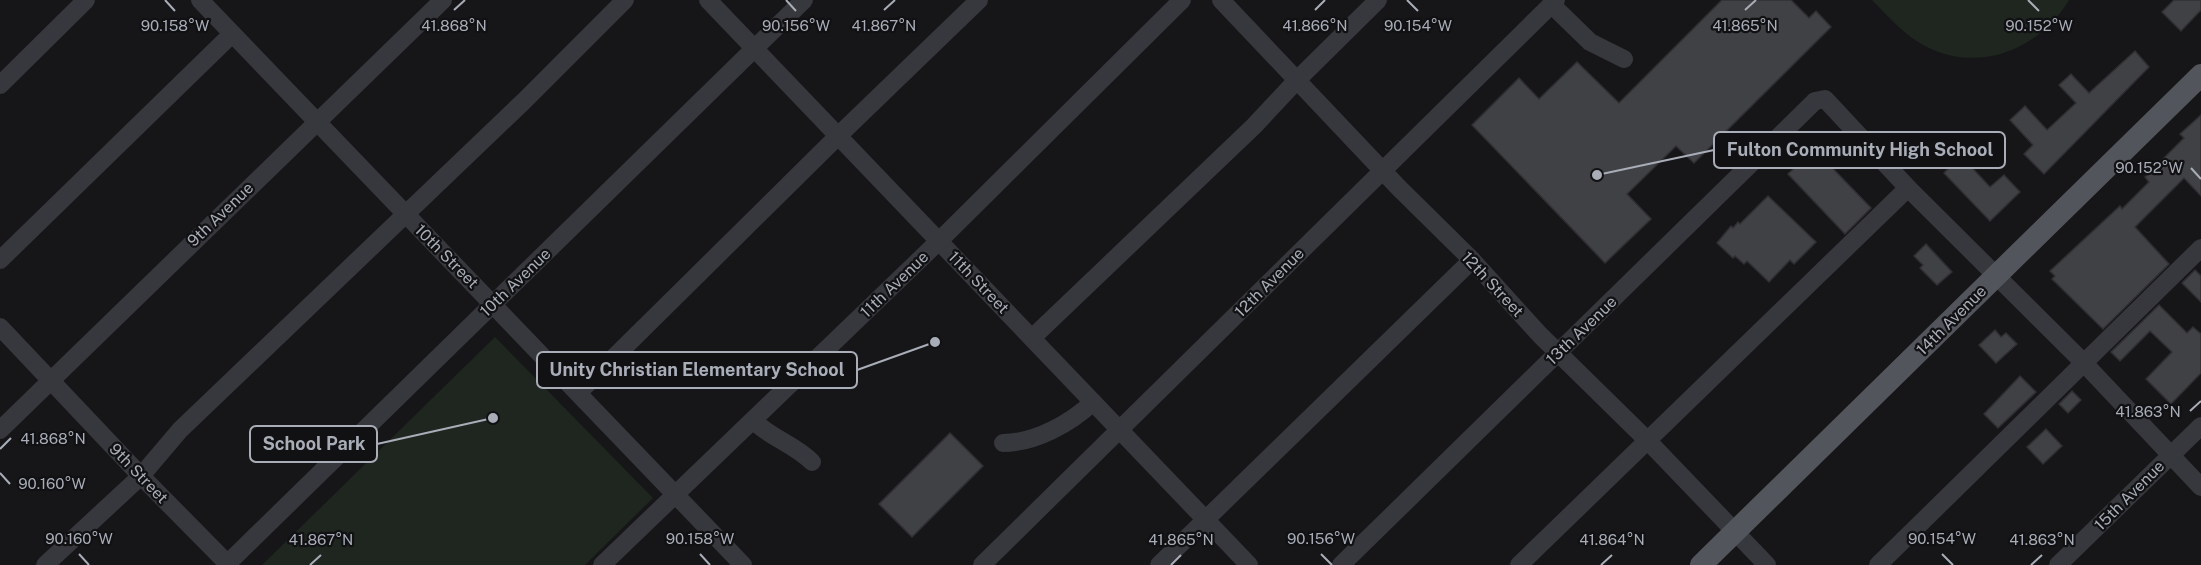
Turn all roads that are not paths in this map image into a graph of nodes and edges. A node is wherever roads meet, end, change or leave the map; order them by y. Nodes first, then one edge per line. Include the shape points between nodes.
1 (86, 0) edge
2 (200, 0) edge
3 (443, 0) edge
4 (625, 0) edge
5 (708, 0) edge
6 (804, 0) edge
7 (980, 0) edge
8 (1182, 0) edge
9 (1221, 0) edge
10 (1378, 0) edge
11 (1554, 2) edge
12 (232, 34) junction
13 (754, 49) junction
14 (1624, 59) dead end
15 (2201, 75) edge
16 (1297, 80) junction
17 (0, 85) edge
18 (316, 121) junction
19 (838, 136) junction
20 (1383, 170) junction
21 (1908, 188) junction
22 (405, 214) junction
23 (939, 241) junction
24 (2201, 248) edge
25 (0, 260) edge
26 (1472, 260) junction
27 (1996, 276) junction
28 (493, 303) junction
29 (0, 327) edge
30 (1032, 338) junction
31 (1558, 352) junction
32 (2083, 362) junction
33 (50, 380) junction
34 (579, 392) junction
35 (1093, 402) junction
36 (753, 420) junction
37 (2200, 429) edge
38 (0, 430) edge
39 (1120, 430) junction
40 (1647, 440) junction
41 (1003, 443) dead end
42 (2170, 455) junction
43 (812, 462) dead end
44 (141, 476) junction
45 (2201, 487) edge
46 (676, 493) junction
47 (1206, 520) junction
48 (1735, 532) junction
49 (45, 565) edge
50 (228, 565) edge
51 (602, 565) edge
52 (744, 565) edge
53 (982, 565) edge
54 (1159, 565) edge
55 (1249, 565) edge
56 (1341, 565) edge
57 (1519, 565) edge
58 (1701, 565) edge
59 (1767, 565) edge
60 (1878, 565) edge
61 (2058, 565) edge

1 - 17 street
2 - 12 street, 10th Street
3 - 18 street, 9th Avenue
4 - 22 street
5 - 13 street, 11th Street
6 - 13 street, 10th Avenue
7 - 19 street
8 - 23 street, 11th Avenue
9 - 16 street, 12th Street
10 - 16 street
11 - 14 street via 1590,42
11 - 20 street, 12th Avenue
12 - 18 street, 10th Street
12 - 25 street
13 - 19 street, 11th Street
13 - 28 street, 10th Avenue
15 - 27 main road, 14th Avenue
16 - 20 street, 12th Street
16 - 30 street
18 - 22 street, 10th Street
18 - 33 street, 9th Avenue
19 - 23 street, 11th Street
19 - 34 street
20 - 26 street, 12th Street
20 - 39 street, 12th Avenue
21 - 27 street
21 - 31 street, 13th Avenue via 1825,99 1815,101
21 - 40 street
22 - 28 street, 10th Street
22 - 44 street via 180,430
23 - 30 street, 11th Street
23 - 36 street, 11th Avenue
24 - 32 street
26 - 31 street, 12th Street
26 - 47 street
27 - 32 street
27 - 48 main road, 14th Avenue
28 - 34 street, 10th Street
28 - 50 street, 10th Avenue
29 - 33 street, 9th Street
30 - 35 street, 11th Street
31 - 40 street, 12th Street
31 - 56 street, 13th Avenue
32 - 42 street
32 - 60 street
33 - 38 street, 9th Avenue
33 - 44 street, 9th Street
34 - 46 street, 10th Street
35 - 39 street, 11th Street
35 - 41 street via 1080,414 1029,440
36 - 43 street
36 - 46 street, 11th Avenue
37 - 42 street, 15th Avenue
39 - 47 street, 11th Street
39 - 53 street, 12th Avenue
40 - 48 street, 12th Street
40 - 57 street
42 - 45 street
42 - 61 street, 15th Avenue
44 - 49 street
44 - 50 street, 9th Street
46 - 51 street, 11th Avenue
46 - 52 street, 10th Street
47 - 54 street
47 - 55 street, 11th Street
48 - 58 main road, 14th Avenue
48 - 59 street, 12th Street

